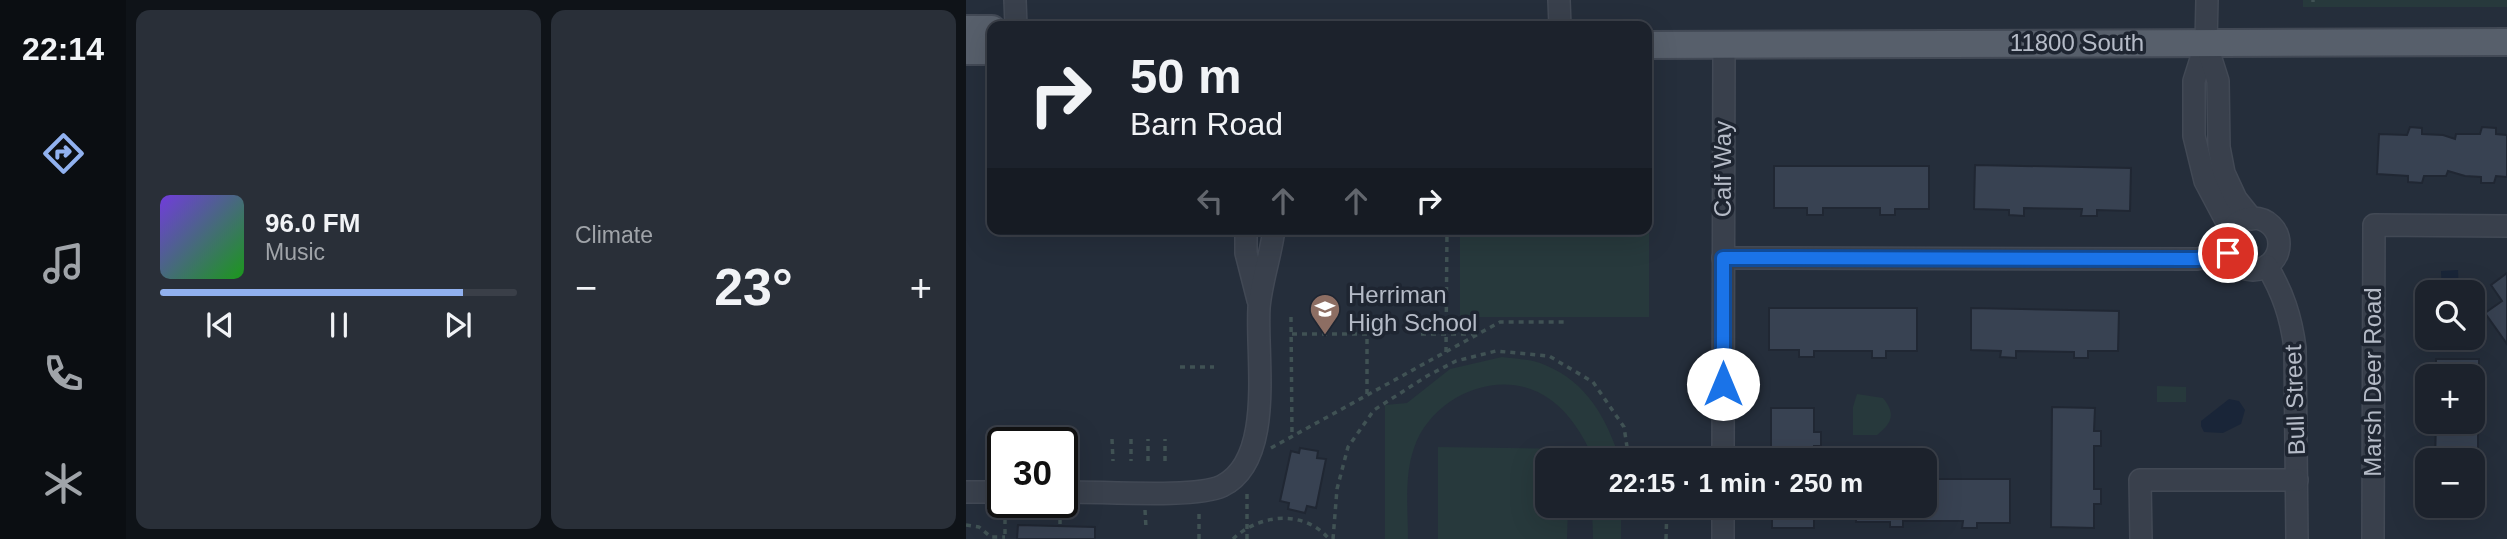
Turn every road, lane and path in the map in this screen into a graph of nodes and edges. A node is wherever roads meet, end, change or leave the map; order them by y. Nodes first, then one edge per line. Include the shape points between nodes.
1 (1015, 0) edge
2 (1559, 0) edge
3 (2207, 0) edge
4 (1016, 21) edge
5 (1559, 21) edge
6 (966, 29) edge
7 (987, 29) edge
8 (2507, 42) edge
9 (2206, 43) junction
10 (1652, 45) edge
11 (1724, 45) junction
12 (987, 49) edge
13 (966, 51) edge
14 (966, 67) edge
15 (987, 67) edge
16 (2252, 219) junction
17 (2507, 226) edge
18 (2231, 230) junction
19 (1246, 235) edge
20 (1273, 235) edge
21 (1447, 235) edge
22 (2228, 253) junction
23 (1723, 258) junction
24 (2267, 266) junction
25 (1259, 306) junction
26 (1434, 313) dead end
27 (1291, 317) dead end
28 (1566, 322) dead end
29 (1292, 334) junction
30 (1421, 334) dead end
31 (1434, 334) junction
32 (1446, 334) junction
33 (1479, 334) junction
34 (1446, 352) junction
35 (1180, 367) dead end
36 (1214, 368) dead end
37 (1367, 395) junction
38 (1292, 437) junction
39 (1112, 439) dead end
40 (1131, 439) dead end
41 (1148, 439) dead end
42 (1165, 439) dead end
43 (1270, 448) dead end
44 (1627, 448) edge
45 (1723, 448) edge
46 (1112, 461) dead end
47 (1131, 461) dead end
48 (1148, 461) dead end
49 (1165, 461) dead end
50 (2297, 480) junction
51 (1247, 490) dead end
52 (966, 492) edge
53 (987, 496) edge
54 (1078, 498) edge
55 (1145, 508) dead end
56 (1199, 508) dead end
57 (1004, 518) edge
58 (1060, 518) edge
59 (1667, 518) edge
60 (1723, 518) edge
61 (966, 525) edge
62 (1060, 526) dead end
63 (1146, 528) dead end
64 (1247, 528) junction
65 (1005, 538) edge
66 (1199, 539) edge
67 (1233, 539) edge
68 (1247, 539) edge
69 (1331, 539) edge
70 (1666, 539) edge
71 (1723, 539) edge
72 (2141, 539) edge
73 (2297, 539) edge
74 (2373, 539) edge

1 - 4 street
2 - 5 street
3 - 9 street
6 - 7 main road
8 - 9 main road, 11800 South
9 - 11 main road, 11800 South
9 - 16 street via 2218,81 2224,173
9 - 18 street via 2194,82 2194,136 2205,181
10 - 11 main road, 11800 South
11 - 23 street, Calf Way
12 - 13 main road
14 - 15 main road
16 - 18 street
16 - 24 street via 2267,223 2277,236 2277,253
17 - 74 street, Marsh Deer Road via 2374,225
18 - 22 street
19 - 25 street
20 - 25 street
21 - 32 path
22 - 23 street via 2197,259
22 - 24 street via 2245,269
23 - 45 street, Calf Way
24 - 50 street, Bull Street via 2284,296 2293,328
25 - 54 street via 1258,417 1253,447 1239,475 1220,488
26 - 31 path
27 - 29 path
28 - 33 path via 1500,322
29 - 37 path via 1367,334
29 - 38 path
30 - 31 path
31 - 32 path
32 - 33 path
32 - 34 path
33 - 34 path
34 - 37 path
35 - 36 path
37 - 38 path
38 - 43 path
39 - 46 path
40 - 47 path
41 - 48 path
42 - 49 path
44 - 69 path via 1624,427 1593,382 1549,356 1496,351 1456,361 1374,410 1348,447
50 - 72 street via 2140,480
50 - 73 street, Bull Street
51 - 64 path
52 - 53 street
55 - 63 path
56 - 66 path
57 - 65 path
58 - 62 path
59 - 70 path
60 - 71 street
61 - 65 path
64 - 67 path
64 - 68 path
64 - 69 path via 1275,518 1295,519

